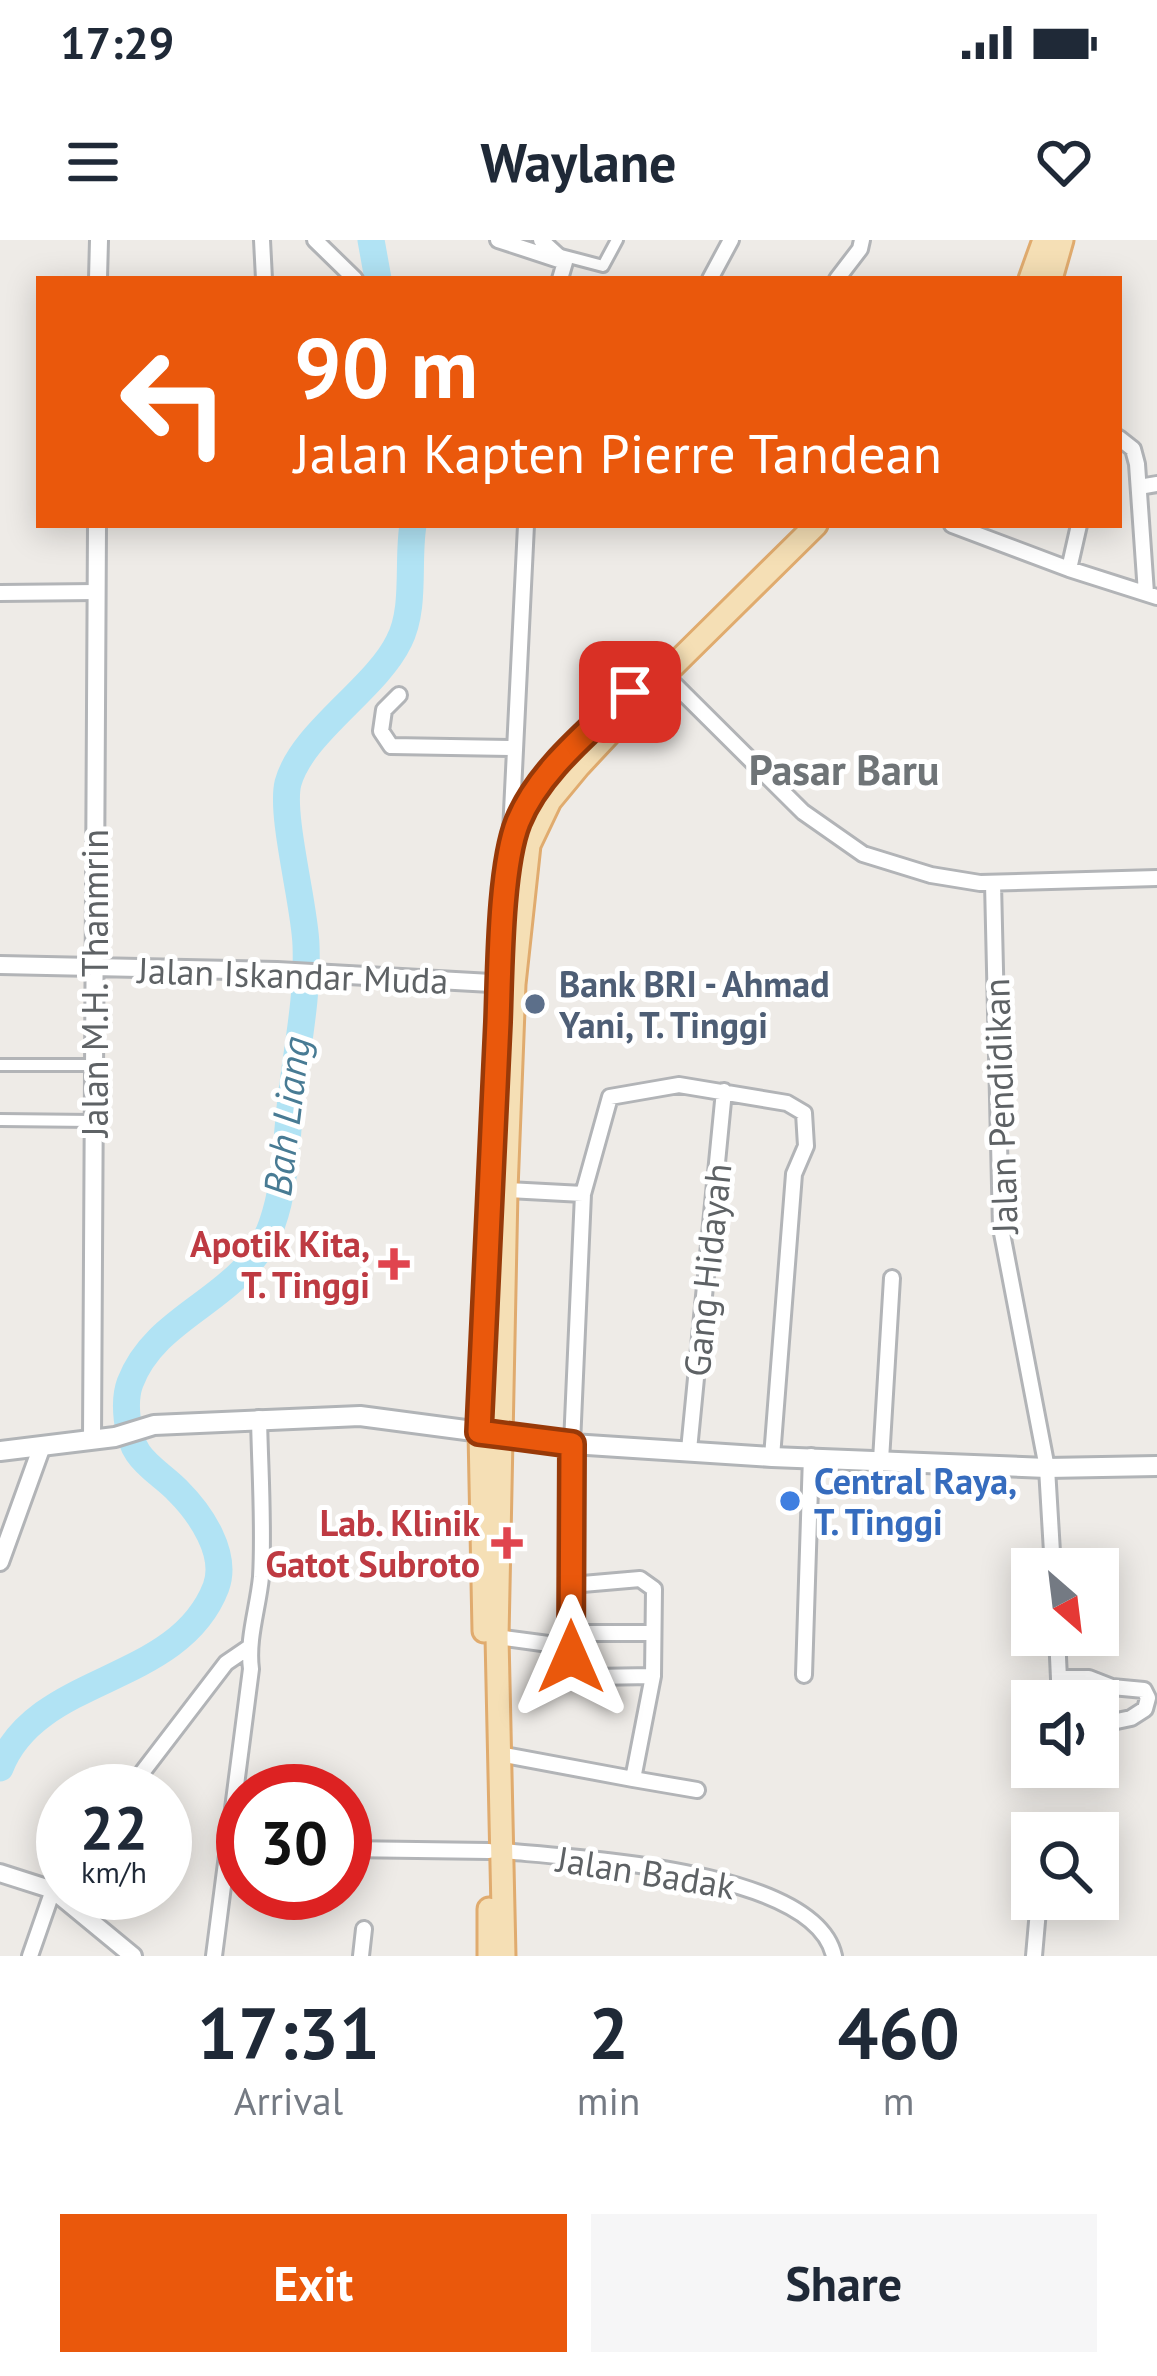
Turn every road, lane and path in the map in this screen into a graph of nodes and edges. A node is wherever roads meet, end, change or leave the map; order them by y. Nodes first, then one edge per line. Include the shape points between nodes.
1 (99, 240) edge
2 (262, 240) edge
3 (315, 240) edge
4 (498, 240) edge
5 (541, 240) edge
6 (574, 240) edge
7 (617, 240) edge
8 (731, 240) edge
9 (862, 240) edge
10 (1044, 240) edge
11 (1062, 240) edge
12 (564, 258) junction
13 (98, 276) edge
14 (264, 276) edge
15 (352, 276) edge
16 (561, 276) edge
17 (712, 276) edge
18 (839, 276) edge
19 (1031, 276) edge
20 (1052, 276) edge
21 (1122, 440) edge
22 (1157, 484) edge
23 (1139, 487) junction
24 (97, 528) edge
25 (526, 528) edge
26 (793, 528) edge
27 (813, 528) edge
28 (960, 528) edge
29 (1077, 528) edge
30 (1069, 569) junction
31 (0, 592) edge
32 (97, 592) junction
33 (1151, 595) edge
34 (660, 670) junction
35 (399, 695) dead end
36 (515, 748) junction
37 (510, 849) junction
38 (1157, 878) edge
39 (993, 883) junction
40 (0, 965) edge
41 (94, 967) junction
42 (507, 984) junction
43 (0, 1066) edge
44 (94, 1066) junction
45 (724, 1091) junction
46 (0, 1120) edge
47 (93, 1121) junction
48 (506, 1190) junction
49 (583, 1194) junction
50 (892, 1278) dead end
51 (259, 1418) junction
52 (490, 1434) junction
53 (92, 1440) junction
54 (572, 1444) junction
55 (42, 1446) junction
56 (0, 1450) edge
57 (689, 1450) junction
58 (811, 1456) junction
59 (772, 1457) junction
60 (881, 1460) junction
61 (1157, 1466) edge
62 (1048, 1468) junction
63 (1052, 1548) edge
64 (0, 1562) edge
65 (571, 1585) junction
66 (653, 1633) junction
67 (497, 1637) junction
68 (571, 1640) junction
69 (248, 1648) junction
70 (1058, 1656) edge
71 (804, 1675) dead end
72 (653, 1676) junction
73 (1059, 1678) joint
74 (1094, 1680) edge
75 (1119, 1688) edge
76 (1119, 1721) edge
77 (500, 1754) junction
78 (149, 1764) edge
79 (243, 1764) edge
80 (633, 1778) junction
81 (697, 1790) dead end
82 (372, 1849) edge
83 (495, 1851) junction
84 (0, 1873) edge
85 (36, 1879) edge
86 (44, 1920) edge
87 (96, 1920) edge
88 (221, 1920) edge
89 (1038, 1920) edge
90 (364, 1929) dead end
91 (30, 1956) edge
92 (133, 1956) edge
93 (214, 1956) edge
94 (361, 1956) edge
95 (489, 1956) edge
96 (504, 1956) edge
97 (834, 1956) edge
98 (1034, 1956) edge

1 - 13 street
2 - 14 street
3 - 15 street
4 - 12 street
5 - 12 street
6 - 12 street
7 - 12 street via 603,266
8 - 17 street
9 - 18 street
10 - 19 main road
11 - 20 main road
12 - 16 street
21 - 23 street via 1133,449
22 - 23 street
23 - 33 street
24 - 32 street, Jalan M.H. Thanmrin
25 - 36 street
26 - 34 main road
27 - 34 main road
28 - 30 street
29 - 30 street
30 - 33 street
31 - 32 street
32 - 41 street, Jalan M.H. Thanmrin
34 - 37 main road via 531,796
34 - 39 street via 803,812 863,854
34 - 42 main road via 536,826
35 - 36 street via 384,710 382,730 392,746
36 - 37 street
37 - 42 main road
38 - 39 street
39 - 62 street, Jalan Pendidikan via 1000,1228
40 - 41 street, Jalan Iskandar Muda
41 - 42 street, Jalan Iskandar Muda
41 - 44 street, Jalan M.H. Thanmrin
42 - 48 main road
42 - 52 main road
43 - 44 street
44 - 47 street, Jalan M.H. Thanmrin
45 - 49 street via 679,1085 610,1097
45 - 57 street, Gang Hidayah
45 - 59 street via 804,1113
46 - 47 street
47 - 53 street, Jalan M.H. Thanmrin
48 - 49 street
48 - 52 main road
49 - 54 street
50 - 60 street
51 - 52 main road via 359,1416
51 - 53 main road via 154,1425
51 - 69 street via 261,1574
52 - 54 main road
52 - 67 main road
52 - 83 main road
53 - 55 main road
54 - 57 main road
54 - 65 street
55 - 56 main road
55 - 64 street
57 - 59 main road
58 - 59 main road
58 - 60 main road
58 - 71 street
60 - 62 main road
61 - 62 main road
62 - 63 street, Jalan Pendidikan
65 - 66 street via 648,1583
65 - 68 street
66 - 68 street
66 - 72 street
67 - 68 street
67 - 77 main road
68 - 72 street via 571,1657 590,1677
69 - 78 street via 226,1663
69 - 79 street
70 - 73 street
72 - 80 street
73 - 74 street
75 - 76 street via 1144,1690 1148,1698 1145,1709
77 - 80 street
77 - 83 main road
80 - 81 street
82 - 83 street, Jalan Badak
83 - 95 main road
83 - 96 main road
83 - 97 street, Jalan Badak via 697,1874 756,1891 817,1926
84 - 85 street
86 - 91 street
87 - 92 street
88 - 93 street
89 - 98 street
90 - 94 street

